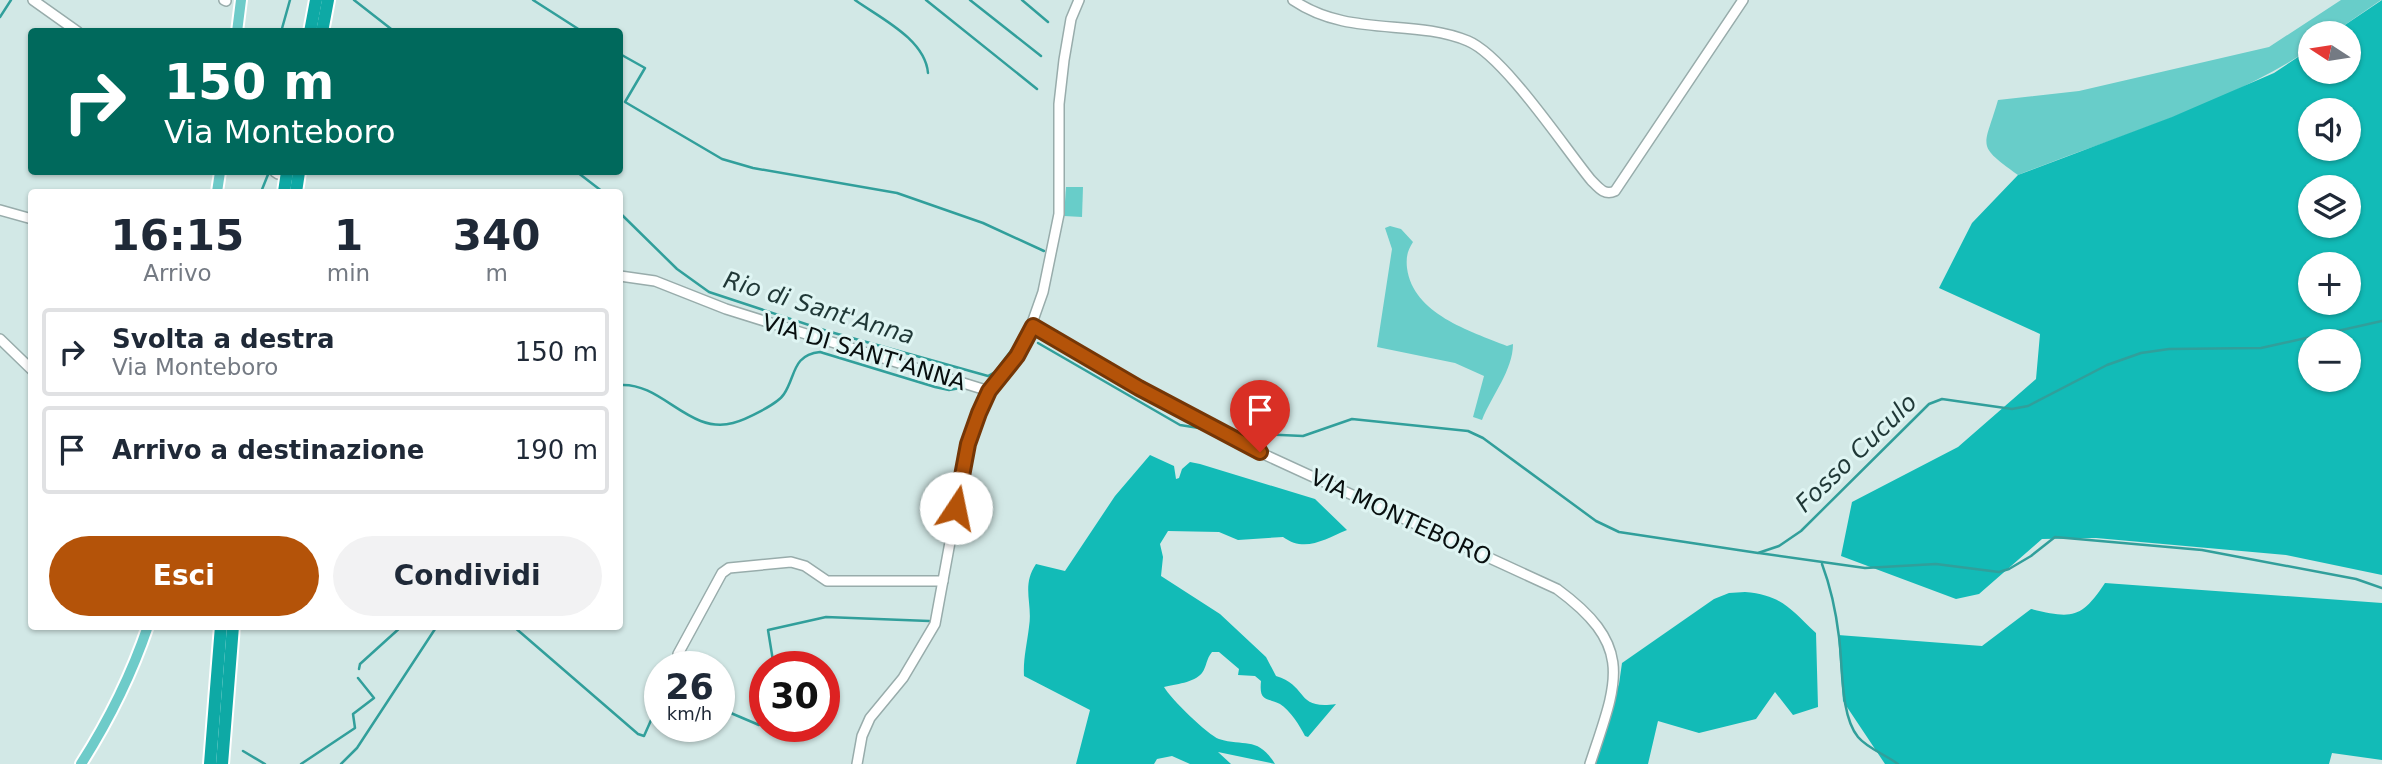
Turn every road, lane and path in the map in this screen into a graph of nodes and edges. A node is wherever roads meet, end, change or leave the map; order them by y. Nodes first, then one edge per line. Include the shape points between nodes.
1 (33, 0) edge
2 (241, 0) edge
3 (316, 0) edge
4 (328, 0) edge
5 (1079, 0) edge
6 (1293, 0) edge
7 (1743, 0) edge
8 (72, 28) edge
9 (238, 28) edge
10 (311, 28) edge
11 (323, 28) edge
12 (0, 210) edge
13 (28, 218) edge
14 (623, 276) edge
15 (1033, 326) junction
16 (0, 340) edge
17 (28, 366) edge
18 (989, 391) junction
19 (943, 581) junction
20 (147, 630) edge
21 (221, 630) edge
22 (233, 630) edge
23 (680, 651) edge
24 (210, 760) edge
25 (81, 764) edge
26 (222, 764) edge
27 (857, 764) edge
28 (1590, 764) edge

1 - 8 street
2 - 9 main road
3 - 10 highway
4 - 11 highway
5 - 15 street via 1071,19 1059,104 1058,233
6 - 7 street via 1342,22 1448,35 1470,42 1502,67 1591,180 1610,194
12 - 13 street
14 - 18 street, VIA DI SANT'ANNA via 655,281 726,309
15 - 18 street via 1017,356
15 - 28 street, VIA MONTEBORO via 1235,441 1557,589 1576,603 1597,623 1614,662 1610,702
16 - 17 street
18 - 19 street via 968,444
19 - 23 street via 827,581 791,562 729,568
19 - 27 street via 935,624 903,678 870,718
20 - 25 main road via 117,702
21 - 24 highway
22 - 26 highway

